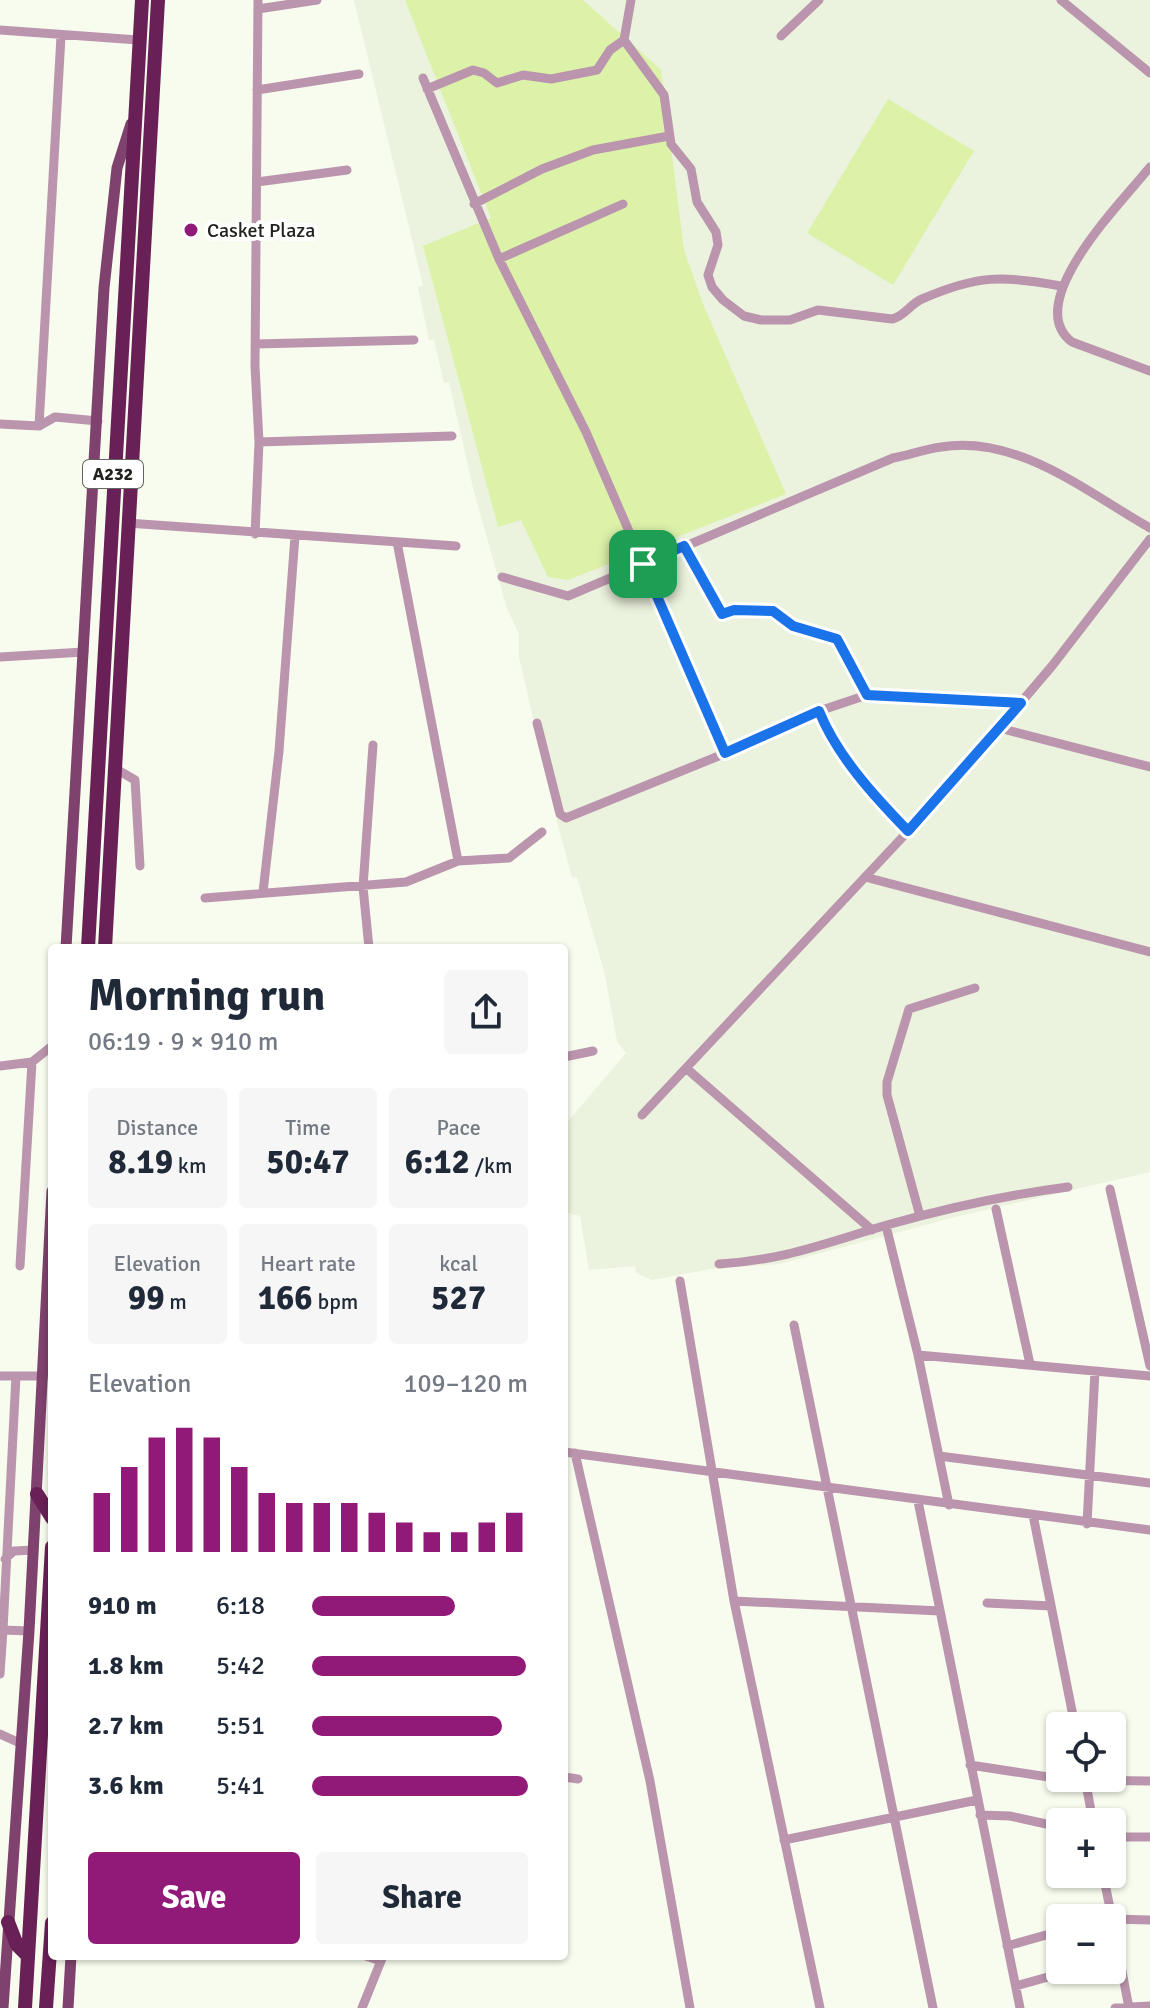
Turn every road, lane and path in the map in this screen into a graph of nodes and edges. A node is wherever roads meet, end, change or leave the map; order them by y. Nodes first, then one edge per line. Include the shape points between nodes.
1 (142, 0) edge
2 (158, 0) edge
3 (317, 0) edge
4 (631, 0) edge
5 (819, 0) edge
6 (1061, 0) edge
7 (258, 4) edge
8 (0, 30) edge
9 (61, 36) junction
10 (781, 36) dead end
11 (138, 40) junction
12 (624, 40) junction
13 (1150, 73) edge
14 (359, 74) dead end
15 (423, 78) dead end
16 (427, 89) junction
17 (257, 90) junction
18 (134, 116) junction
19 (669, 136) junction
20 (1150, 167) edge
21 (347, 170) dead end
22 (257, 182) junction
23 (474, 204) junction
24 (623, 204) dead end
25 (499, 259) junction
26 (1061, 286) junction
27 (414, 340) dead end
28 (256, 344) junction
29 (1150, 371) edge
30 (98, 421) junction
31 (0, 424) edge
32 (39, 426) junction
33 (452, 436) dead end
34 (259, 442) junction
35 (127, 523) junction
36 (1150, 528) edge
37 (255, 534) junction
38 (295, 536) junction
39 (1150, 539) edge
40 (397, 542) junction
41 (456, 546) dead end
42 (684, 546) junction
43 (643, 564) junction
44 (502, 577) dead end
45 (84, 652) junction
46 (0, 657) edge
47 (867, 695) junction
48 (1021, 703) junction
49 (819, 711) junction
50 (537, 723) dead end
51 (999, 728) junction
52 (373, 745) dead end
53 (725, 753) junction
54 (1150, 767) edge
55 (116, 769) junction
56 (908, 831) junction
57 (542, 832) dead end
58 (458, 861) junction
59 (140, 866) dead end
60 (865, 877) junction
61 (363, 887) junction
62 (263, 892) junction
63 (205, 898) dead end
64 (66, 944) edge
65 (88, 944) edge
66 (105, 944) edge
67 (369, 944) edge
68 (1150, 952) edge
69 (975, 988) dead end
70 (48, 1049) edge
71 (593, 1051) dead end
72 (568, 1056) edge
73 (32, 1062) junction
74 (0, 1066) edge
75 (686, 1068) junction
76 (642, 1115) dead end
77 (1068, 1187) dead end
78 (1110, 1189) dead end
79 (996, 1209) dead end
80 (920, 1216) junction
81 (886, 1226) junction
82 (872, 1230) junction
83 (719, 1264) dead end
84 (20, 1266) dead end
85 (680, 1281) dead end
86 (48, 1284) edge
87 (794, 1325) dead end
88 (918, 1355) junction
89 (1030, 1364) junction
90 (1150, 1366) edge
91 (1095, 1371) junction
92 (0, 1376) edge
93 (16, 1376) junction
94 (44, 1376) junction
95 (1150, 1376) edge
96 (5, 1441) edge
97 (568, 1452) edge
98 (575, 1453) junction
99 (939, 1456) junction
100 (714, 1471) junction
101 (1090, 1477) junction
102 (4, 1482) edge
103 (1150, 1483) edge
104 (827, 1488) junction
105 (37, 1494) junction
106 (918, 1501) junction
107 (949, 1505) junction
108 (48, 1512) edge
109 (1033, 1515) junction
110 (1087, 1524) junction
111 (1150, 1530) edge
112 (34, 1550) junction
113 (3, 1559) edge
114 (734, 1601) junction
115 (987, 1603) dead end
116 (1051, 1606) junction
117 (850, 1607) junction
118 (940, 1611) junction
119 (48, 1615) edge
120 (3, 1630) junction
121 (29, 1631) junction
122 (0, 1665) edge
123 (0, 1674) edge
124 (1072, 1712) edge
125 (0, 1734) edge
126 (22, 1744) junction
127 (970, 1765) junction
128 (1046, 1774) edge
129 (568, 1778) edge
130 (578, 1779) dead end
131 (1126, 1780) edge
132 (1150, 1781) edge
133 (977, 1800) junction
134 (893, 1815) junction
135 (980, 1815) junction
136 (1046, 1824) edge
137 (1126, 1837) edge
138 (1150, 1837) edge
139 (784, 1840) junction
140 (5, 1884) edge
141 (1126, 1919) edge
142 (1150, 1920) edge
143 (8, 1922) junction
144 (1046, 1935) edge
145 (1007, 1946) junction
146 (28, 1956) junction
147 (50, 1960) edge
148 (71, 1960) edge
149 (381, 1960) edge
150 (1046, 1978) edge
151 (1123, 1984) edge
152 (1016, 1986) junction
153 (1150, 2006) edge
154 (1129, 2007) edge
155 (3, 2008) edge
156 (25, 2008) edge
157 (46, 2008) edge
158 (68, 2008) edge
159 (362, 2008) edge
160 (690, 2008) edge
161 (820, 2008) edge
162 (933, 2008) edge
163 (1020, 2008) edge
164 (1115, 2008) edge

1 - 11 highway, A232
2 - 35 highway, A232
3 - 7 street
4 - 12 street
5 - 10 street
6 - 13 street
7 - 17 street
8 - 9 street
9 - 11 street
9 - 32 street
11 - 18 highway, A232
12 - 16 street via 597,70 551,79 523,75 497,83 473,70
12 - 19 street via 664,95
14 - 17 street
15 - 16 street
16 - 23 street
17 - 22 street
18 - 30 main road via 117,168 112,208
18 - 65 highway, A232
19 - 23 street via 593,150
19 - 26 street via 691,169 697,202 716,232 718,245 708,267 712,287 744,316 790,320 828,310 892,319 918,300 963,281 1004,276
20 - 26 street
21 - 22 street
22 - 28 street
23 - 25 street
24 - 25 street
25 - 43 street via 586,432
26 - 29 street via 1057,314 1062,334
27 - 28 street
28 - 34 street
30 - 32 street via 55,417
30 - 45 main road
31 - 32 street
33 - 34 street
34 - 37 street
35 - 37 street
35 - 55 highway, A232
36 - 42 street via 1021,455 943,446 893,458
37 - 38 street
38 - 40 street
38 - 62 street
39 - 48 street
40 - 41 street
40 - 58 street
42 - 43 street
42 - 47 street via 722,614 773,611 793,626 837,639
43 - 44 street via 568,596
43 - 53 street
45 - 46 street
45 - 64 main road
47 - 48 street
47 - 49 street
48 - 51 street
49 - 53 street
49 - 56 street via 827,731
50 - 53 street via 560,814 566,818
51 - 54 street
51 - 56 street
52 - 61 street
55 - 59 street via 135,780
55 - 66 highway, A232
56 - 60 street
57 - 58 street via 509,858
58 - 61 street via 406,882
60 - 68 street
60 - 75 street
61 - 62 street
61 - 67 street
62 - 63 street
69 - 80 street via 909,1009 887,1082
70 - 73 street
71 - 72 street
73 - 74 street
73 - 84 street
75 - 76 street
75 - 82 street
77 - 80 street via 995,1197
78 - 90 street
79 - 89 street
80 - 81 street
81 - 82 street
81 - 88 street
82 - 83 street via 761,1262
85 - 100 street
86 - 94 main road
87 - 104 street
88 - 89 street
88 - 99 street
89 - 91 street
91 - 95 street
91 - 101 street
92 - 93 street
93 - 94 street
93 - 96 street
94 - 105 main road
96 - 102 street
97 - 98 street
98 - 100 street
98 - 160 street via 650,1781
99 - 101 street
99 - 107 street
100 - 104 street
100 - 114 street
101 - 103 street
101 - 110 street
102 - 113 street
104 - 106 street
104 - 117 street
105 - 108 highway
105 - 112 main road
106 - 107 street
106 - 118 street
107 - 109 street
109 - 110 street
109 - 116 street
110 - 111 street
112 - 113 street via 14,1551
112 - 121 main road
113 - 120 street
114 - 117 street
114 - 139 street
115 - 116 street
116 - 124 street
117 - 118 street
117 - 134 street
118 - 127 street
119 - 146 highway
120 - 121 street
120 - 122 street
121 - 126 main road
122 - 123 street
125 - 126 street
126 - 140 main road
127 - 128 street
127 - 133 street
129 - 130 street
131 - 132 street
133 - 134 street
133 - 135 street
134 - 139 street
134 - 162 street
135 - 136 street
135 - 145 street
137 - 138 street
139 - 161 street
140 - 143 main road
141 - 142 street
143 - 146 highway
143 - 155 main road
144 - 145 street
145 - 152 street
146 - 156 highway
147 - 157 highway
148 - 158 main road
149 - 159 street
150 - 152 street
151 - 154 street
152 - 163 street
153 - 154 street
154 - 164 street

